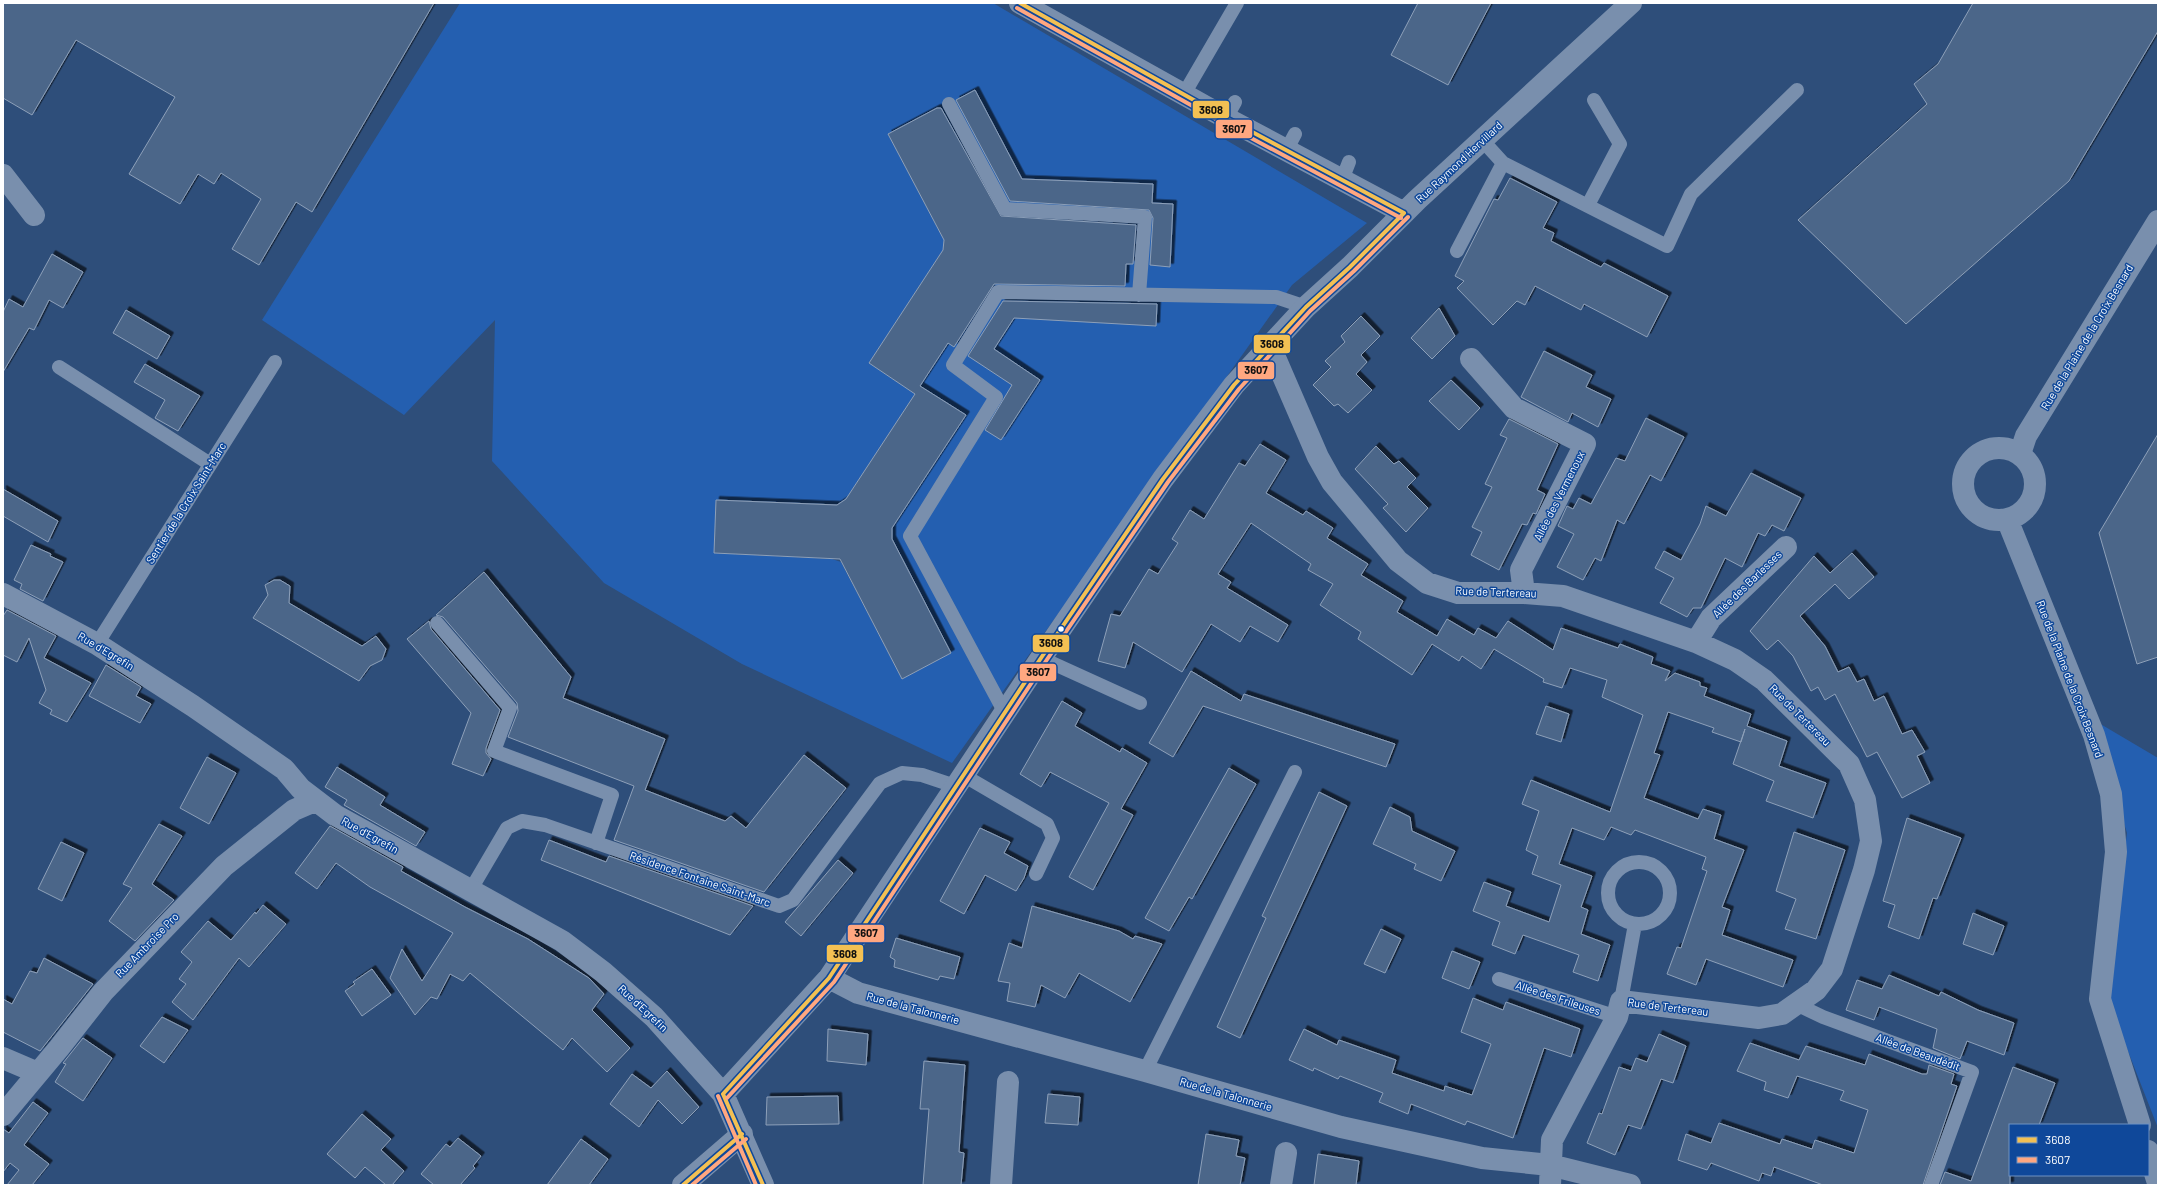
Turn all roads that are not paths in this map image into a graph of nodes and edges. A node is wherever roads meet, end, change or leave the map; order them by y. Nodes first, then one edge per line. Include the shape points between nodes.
1 (1020, 3) edge
2 (1237, 3) edge
3 (1630, 3) edge
4 (1797, 90) dead end
5 (1184, 94) junction
6 (1594, 100) dead end
7 (949, 104) dead end
8 (1483, 141) junction
9 (1503, 163) junction
10 (3, 175) edge
11 (1588, 205) junction
12 (1404, 214) junction
13 (34, 215) dead end
14 (2158, 221) edge
15 (1457, 251) dead end
16 (1139, 295) junction
17 (1306, 307) junction
18 (1270, 346) junction
19 (1471, 359) dead end
20 (275, 362) dead end
21 (59, 367) dead end
22 (2020, 454) junction
23 (210, 464) junction
24 (2007, 519) junction
25 (1786, 547) dead end
26 (1524, 592) junction
27 (3, 594) edge
28 (437, 623) dead end
29 (1696, 642) junction
30 (97, 644) junction
31 (1041, 658) junction
32 (1140, 702) dead end
33 (1005, 713) junction
34 (1295, 772) dead end
35 (959, 781) junction
36 (315, 801) junction
37 (596, 843) junction
38 (1036, 874) dead end
39 (470, 891) junction
40 (1635, 924) junction
41 (829, 978) junction
42 (1500, 979) dead end
43 (1798, 1005) junction
44 (1619, 1009) junction
45 (3, 1058) edge
46 (1145, 1071) junction
47 (38, 1073) junction
48 (1008, 1082) dead end
49 (723, 1094) junction
50 (3, 1115) edge
51 (2140, 1124) edge
52 (742, 1134) junction
53 (1286, 1153) dead end
54 (2149, 1154) edge
55 (1550, 1175) edge
56 (2158, 1183) edge
57 (683, 1185) edge
58 (763, 1185) edge
59 (1001, 1185) edge
60 (1281, 1185) edge
61 (1630, 1185) edge
62 (1931, 1185) edge

1 - 5 street
2 - 5 lane
3 - 8 street, Rue Raymond Hervillard
4 - 11 lane via 1691,194 1667,246
5 - 12 street via 1230,110 1291,141 1345,171
6 - 11 lane via 1620,144
7 - 16 lane via 1005,209 1144,217
8 - 9 lane
8 - 12 street, Rue Raymond Hervillard
9 - 11 lane
9 - 15 lane
10 - 13 street
12 - 17 street, Rue Raymond Hervillard
14 - 22 street, Rue de la Plaine de la Croix Besnard via 2026,436
16 - 17 lane via 1276,297
16 - 33 lane via 998,292 953,365 996,397 910,536
17 - 18 street, Rue Raymond Hervillard
18 - 26 street, Rue de Tertereau via 1318,457 1332,482 1398,561 1427,584 1458,593
18 - 31 street, Rue Raymond Hervillard via 1234,385 1163,479
19 - 26 street, Allée des Vermenoux via 1514,408 1585,444 1521,570
20 - 23 lane, Sentier de la Croix Saint-Marc
21 - 23 lane
22 - 24 street via 2030,464 2035,476 2035,490 2030,503 2020,513
22 - 24 street via 2008,448 1994,447 1982,451 1964,470 1964,496 1971,508 1982,516 1994,520
23 - 30 lane, Sentier de la Croix Saint-Marc
24 - 51 street, Rue de la Plaine de la Croix Besnard via 2094,735 2111,794 2116,852 2100,999
25 - 29 street, Allée des Barlesses via 1711,618
26 - 29 street, Rue de Tertereau via 1563,596
27 - 30 street, Rue d'Egrefin
28 - 37 lane via 510,708 494,752 612,795
29 - 43 street, Rue de Tertereau via 1735,660 1764,680 1849,764 1865,800 1871,842 1832,969 1816,990
30 - 36 street, Rue d'Egrefin via 284,769
31 - 32 lane
31 - 33 street, Rue Raymond Hervillard
33 - 35 street, Rue Raymond Hervillard
34 - 46 lane
35 - 37 lane, Résidence Fontaine Saint-Marc via 902,773 880,783 793,900 779,906
35 - 38 lane, Résidence Fontaine Saint-Marc via 1047,824 1053,838
35 - 41 street, Rue Raymond Hervillard
36 - 39 street, Rue d'Egrefin via 335,815
36 - 47 street, Rue Ambroise Pro via 294,810 224,866 103,992
37 - 39 lane, Résidence Fontaine Saint-Marc via 545,825 522,821 507,828
39 - 49 street, Rue d'Egrefin via 562,941 603,972 654,1017
40 - 40 lane via 1648,923 1658,918 1670,900 1670,890 1664,875 1652,864 1642,862 1621,867 1609,885 1608,896 1611,906 1618,915
40 - 44 lane
41 - 46 street, Rue de la Talonnerie via 858,993
41 - 49 street, Rue Raymond Hervillard
42 - 44 lane, Allée des Frileuses
43 - 44 street, Rue de Tertereau via 1782,1014 1759,1018
43 - 62 lane, Allée de Beaudédit via 1823,1017 1972,1072
44 - 55 street, Rue de Tertereau via 1552,1140
45 - 47 street
46 - 55 street, Rue de la Talonnerie via 1341,1127
47 - 50 street, Rue Ambroise Pro
48 - 59 street
49 - 52 street, Rue d'Egrefin
52 - 57 street
52 - 58 street, Rue d'Egrefin
53 - 60 street
54 - 56 street
55 - 61 street, Rue de la Talonnerie

